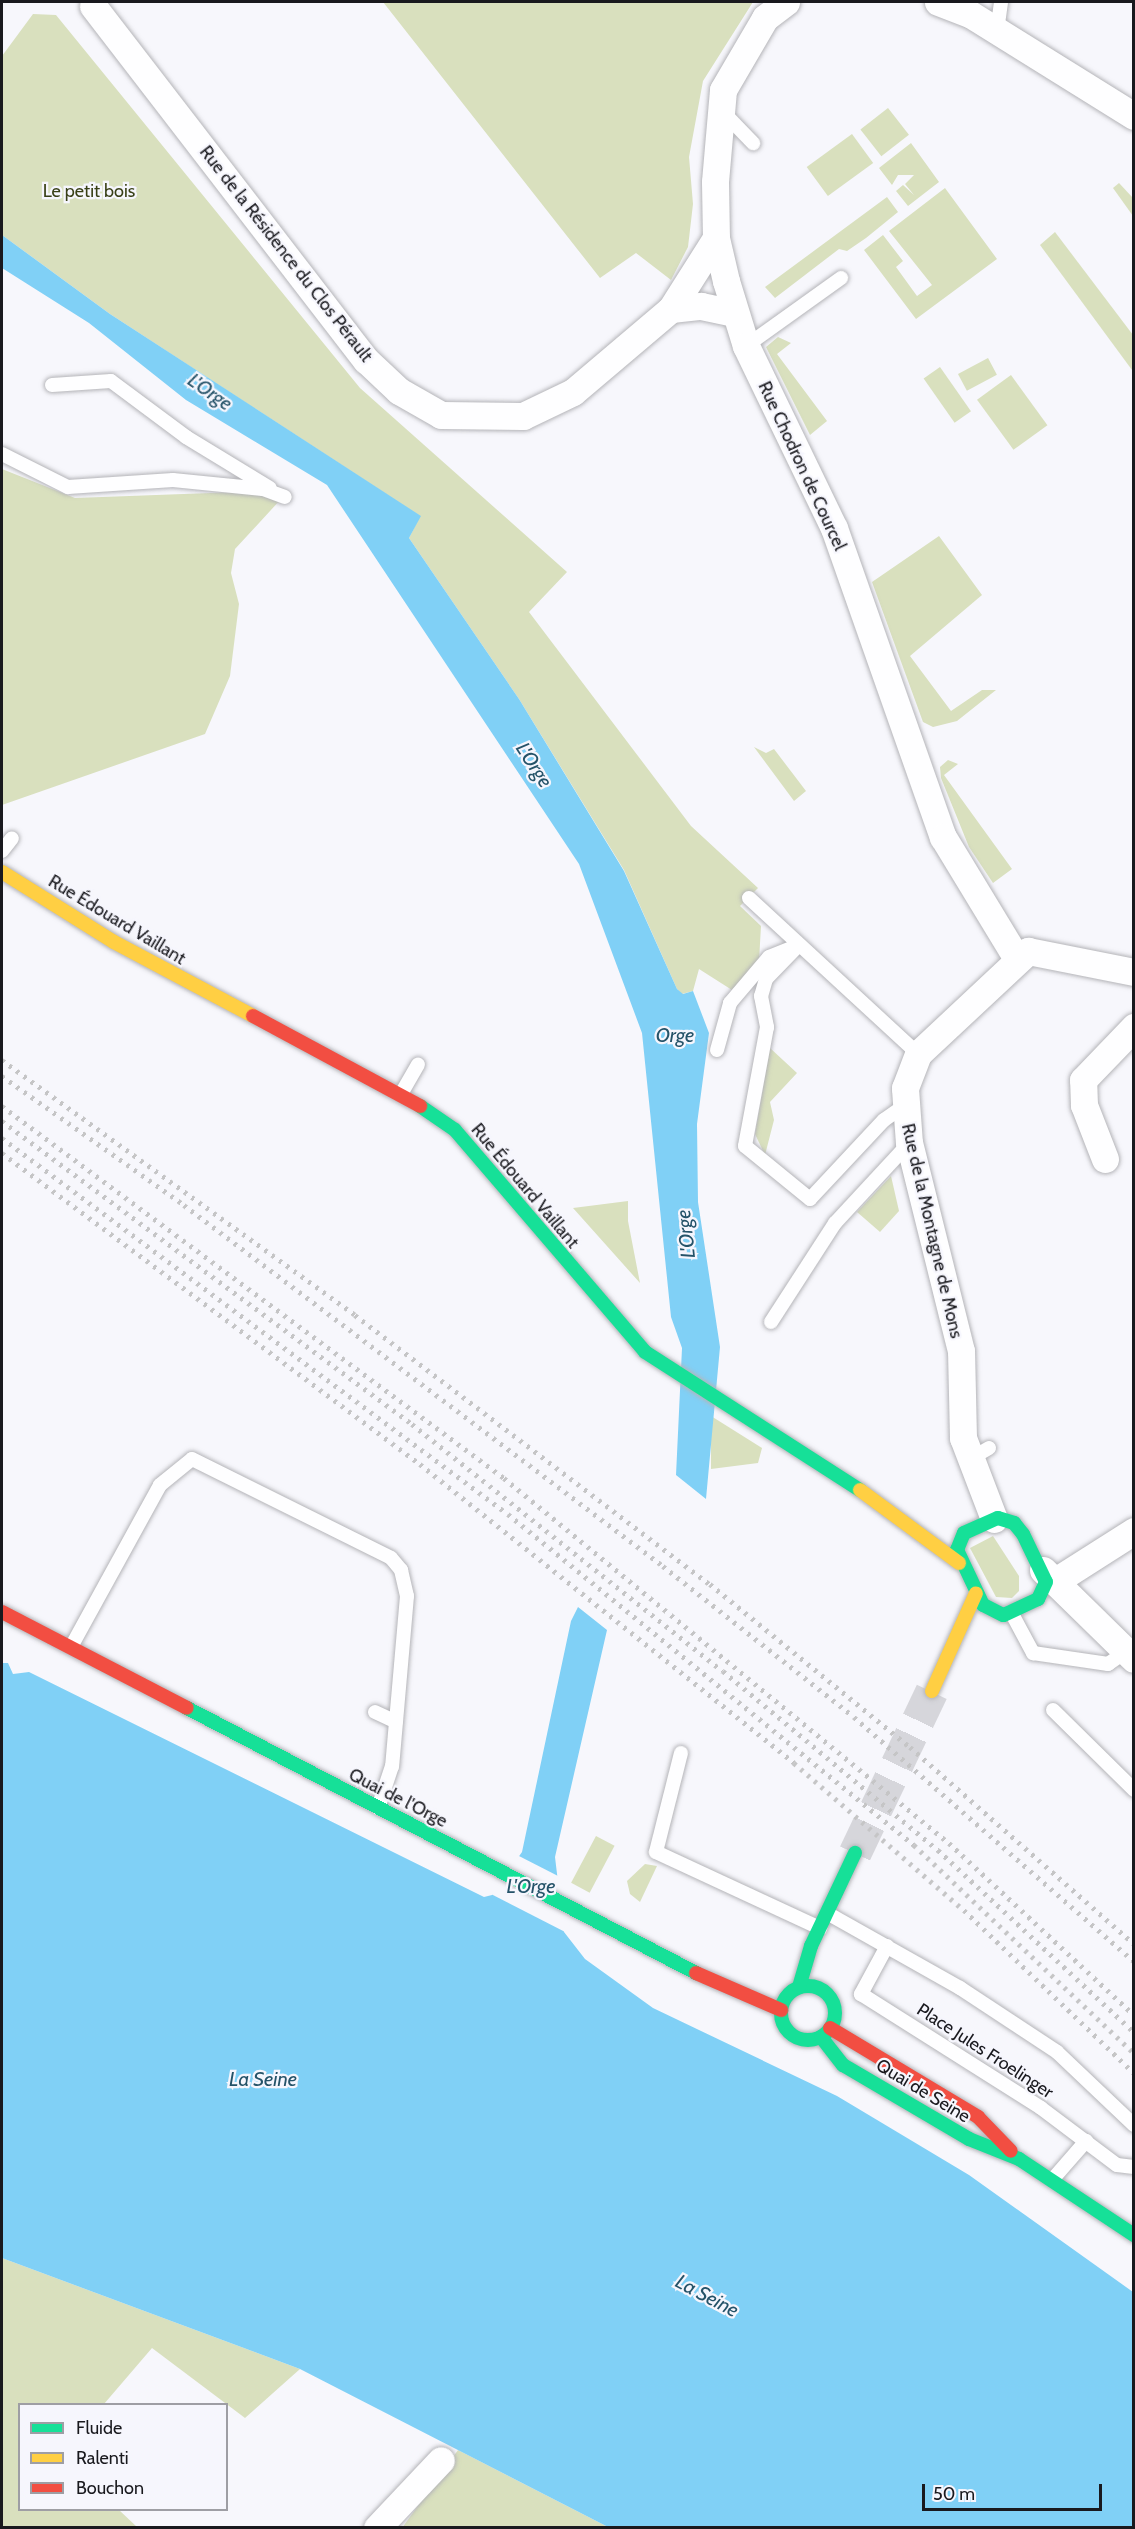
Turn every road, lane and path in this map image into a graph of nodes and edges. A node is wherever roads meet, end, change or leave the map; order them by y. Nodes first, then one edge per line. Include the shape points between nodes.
1 (786, 2) edge
2 (938, 2) edge
3 (1001, 2) edge
4 (93, 6) dead end
5 (997, 31) junction
6 (721, 109) junction
7 (1134, 116) edge
8 (753, 143) dead end
9 (716, 238) junction
10 (841, 278) dead end
11 (671, 309) junction
12 (734, 313) junction
13 (746, 346) junction
14 (52, 385) dead end
15 (2, 454) edge
16 (12, 838) dead end
17 (2, 851) edge
18 (2, 872) edge
19 (749, 898) dead end
20 (798, 945) junction
21 (1016, 957) junction
22 (1134, 972) edge
23 (1134, 1027) edge
24 (717, 1050) dead end
25 (918, 1054) junction
26 (418, 1065) dead end
27 (400, 1094) junction
28 (904, 1106) junction
29 (909, 1143) junction
30 (1105, 1159) dead end
31 (771, 1322) dead end
32 (994, 1519) junction
33 (1134, 1531) edge
34 (964, 1533) junction
35 (925, 1534) junction
36 (959, 1563) junction
37 (1050, 1575) junction
38 (976, 1593) junction
39 (2, 1612) edge
40 (1011, 1612) junction
41 (991, 1613) junction
42 (962, 1633) junction
43 (71, 1647) junction
44 (1129, 1656) edge
45 (932, 1690) tunnel mouth
46 (1053, 1710) dead end
47 (375, 1712) dead end
48 (396, 1722) junction
49 (681, 1753) dead end
50 (1134, 1790) edge
51 (378, 1808) junction
52 (855, 1853) tunnel mouth
53 (827, 1913) junction
54 (820, 1928) junction
55 (888, 1946) junction
56 (799, 1987) junction
57 (781, 2010) junction
58 (825, 2033) junction
59 (1134, 2126) edge
60 (1086, 2142) junction
61 (1019, 2159) junction
62 (1134, 2167) edge
63 (1052, 2180) junction
64 (1134, 2235) edge
65 (441, 2460) dead end
66 (377, 2528) edge

1 - 6 street, Rue Chodron de Courcel via 765,18 742,51 723,90
2 - 5 street
3 - 5 lane
4 - 11 street, Rue de la Résidence du Clos Pérault via 366,360 419,404 465,419 542,410 573,392
5 - 7 street
6 - 8 lane
6 - 9 street, Rue Chodron de Courcel
9 - 11 street, Rue de la Résidence du Clos Pérault
9 - 12 street, Rue Chodron de Courcel
10 - 13 lane
11 - 12 street via 701,306
12 - 13 street, Rue Chodron de Courcel
13 - 21 street, Rue Chodron de Courcel via 834,528 943,837
14 - 15 lane via 111,381 186,437 285,497 263,489 173,480 68,487
16 - 17 lane
18 - 27 street, Rue Édouard Vaillant via 171,974
19 - 20 lane
20 - 24 lane via 770,957 730,1003
20 - 25 lane
20 - 28 lane via 766,979 761,996 766,1026 746,1146 810,1199 884,1120
21 - 22 street via 1038,951
21 - 25 street, Rue de la Montagne de Mons
23 - 30 street via 1083,1080 1084,1105
25 - 28 street, Rue de la Montagne de Mons via 905,1088
26 - 27 lane
27 - 35 street, Rue Édouard Vaillant via 455,1130 480,1156 624,1333 667,1368
28 - 29 street, Rue de la Montagne de Mons
29 - 31 lane via 835,1223
29 - 32 street, Rue de la Montagne de Mons via 957,1331 963,1438 980,1454
32 - 34 street
32 - 37 street via 1014,1523
33 - 37 street
34 - 35 street
34 - 36 street
35 - 36 street, Rue Édouard Vaillant
36 - 38 street
37 - 40 street via 1038,1599
37 - 44 street
38 - 41 street
38 - 42 street
39 - 43 street, Quai de l'Orge
40 - 41 street
40 - 44 lane via 1033,1653 1108,1664
41 - 42 street
42 - 45 street
43 - 48 lane via 160,1485 183,1462 204,1460 396,1563 406,1596
43 - 51 street, Quai de l'Orge
46 - 50 lane
47 - 48 lane
48 - 51 lane via 392,1766
49 - 54 lane via 656,1852
51 - 57 street, Quai de l'Orge via 735,1993
52 - 53 street
53 - 54 street
53 - 55 lane, Place Jules Froelinger
54 - 56 street
55 - 59 lane, Place Jules Froelinger via 1057,2052
55 - 60 lane, Place Jules Froelinger via 861,1994
56 - 57 street
56 - 58 street via 817,1987 831,1998 835,2015
57 - 58 street via 783,2023 795,2037
58 - 61 street, Quai de Seine via 978,2117
58 - 61 street, Quai de Seine via 843,2065 969,2139
60 - 62 lane, Place Jules Froelinger via 1117,2165
60 - 63 lane
61 - 63 street, Quai de Seine
63 - 64 street, Quai de Seine
65 - 66 street

